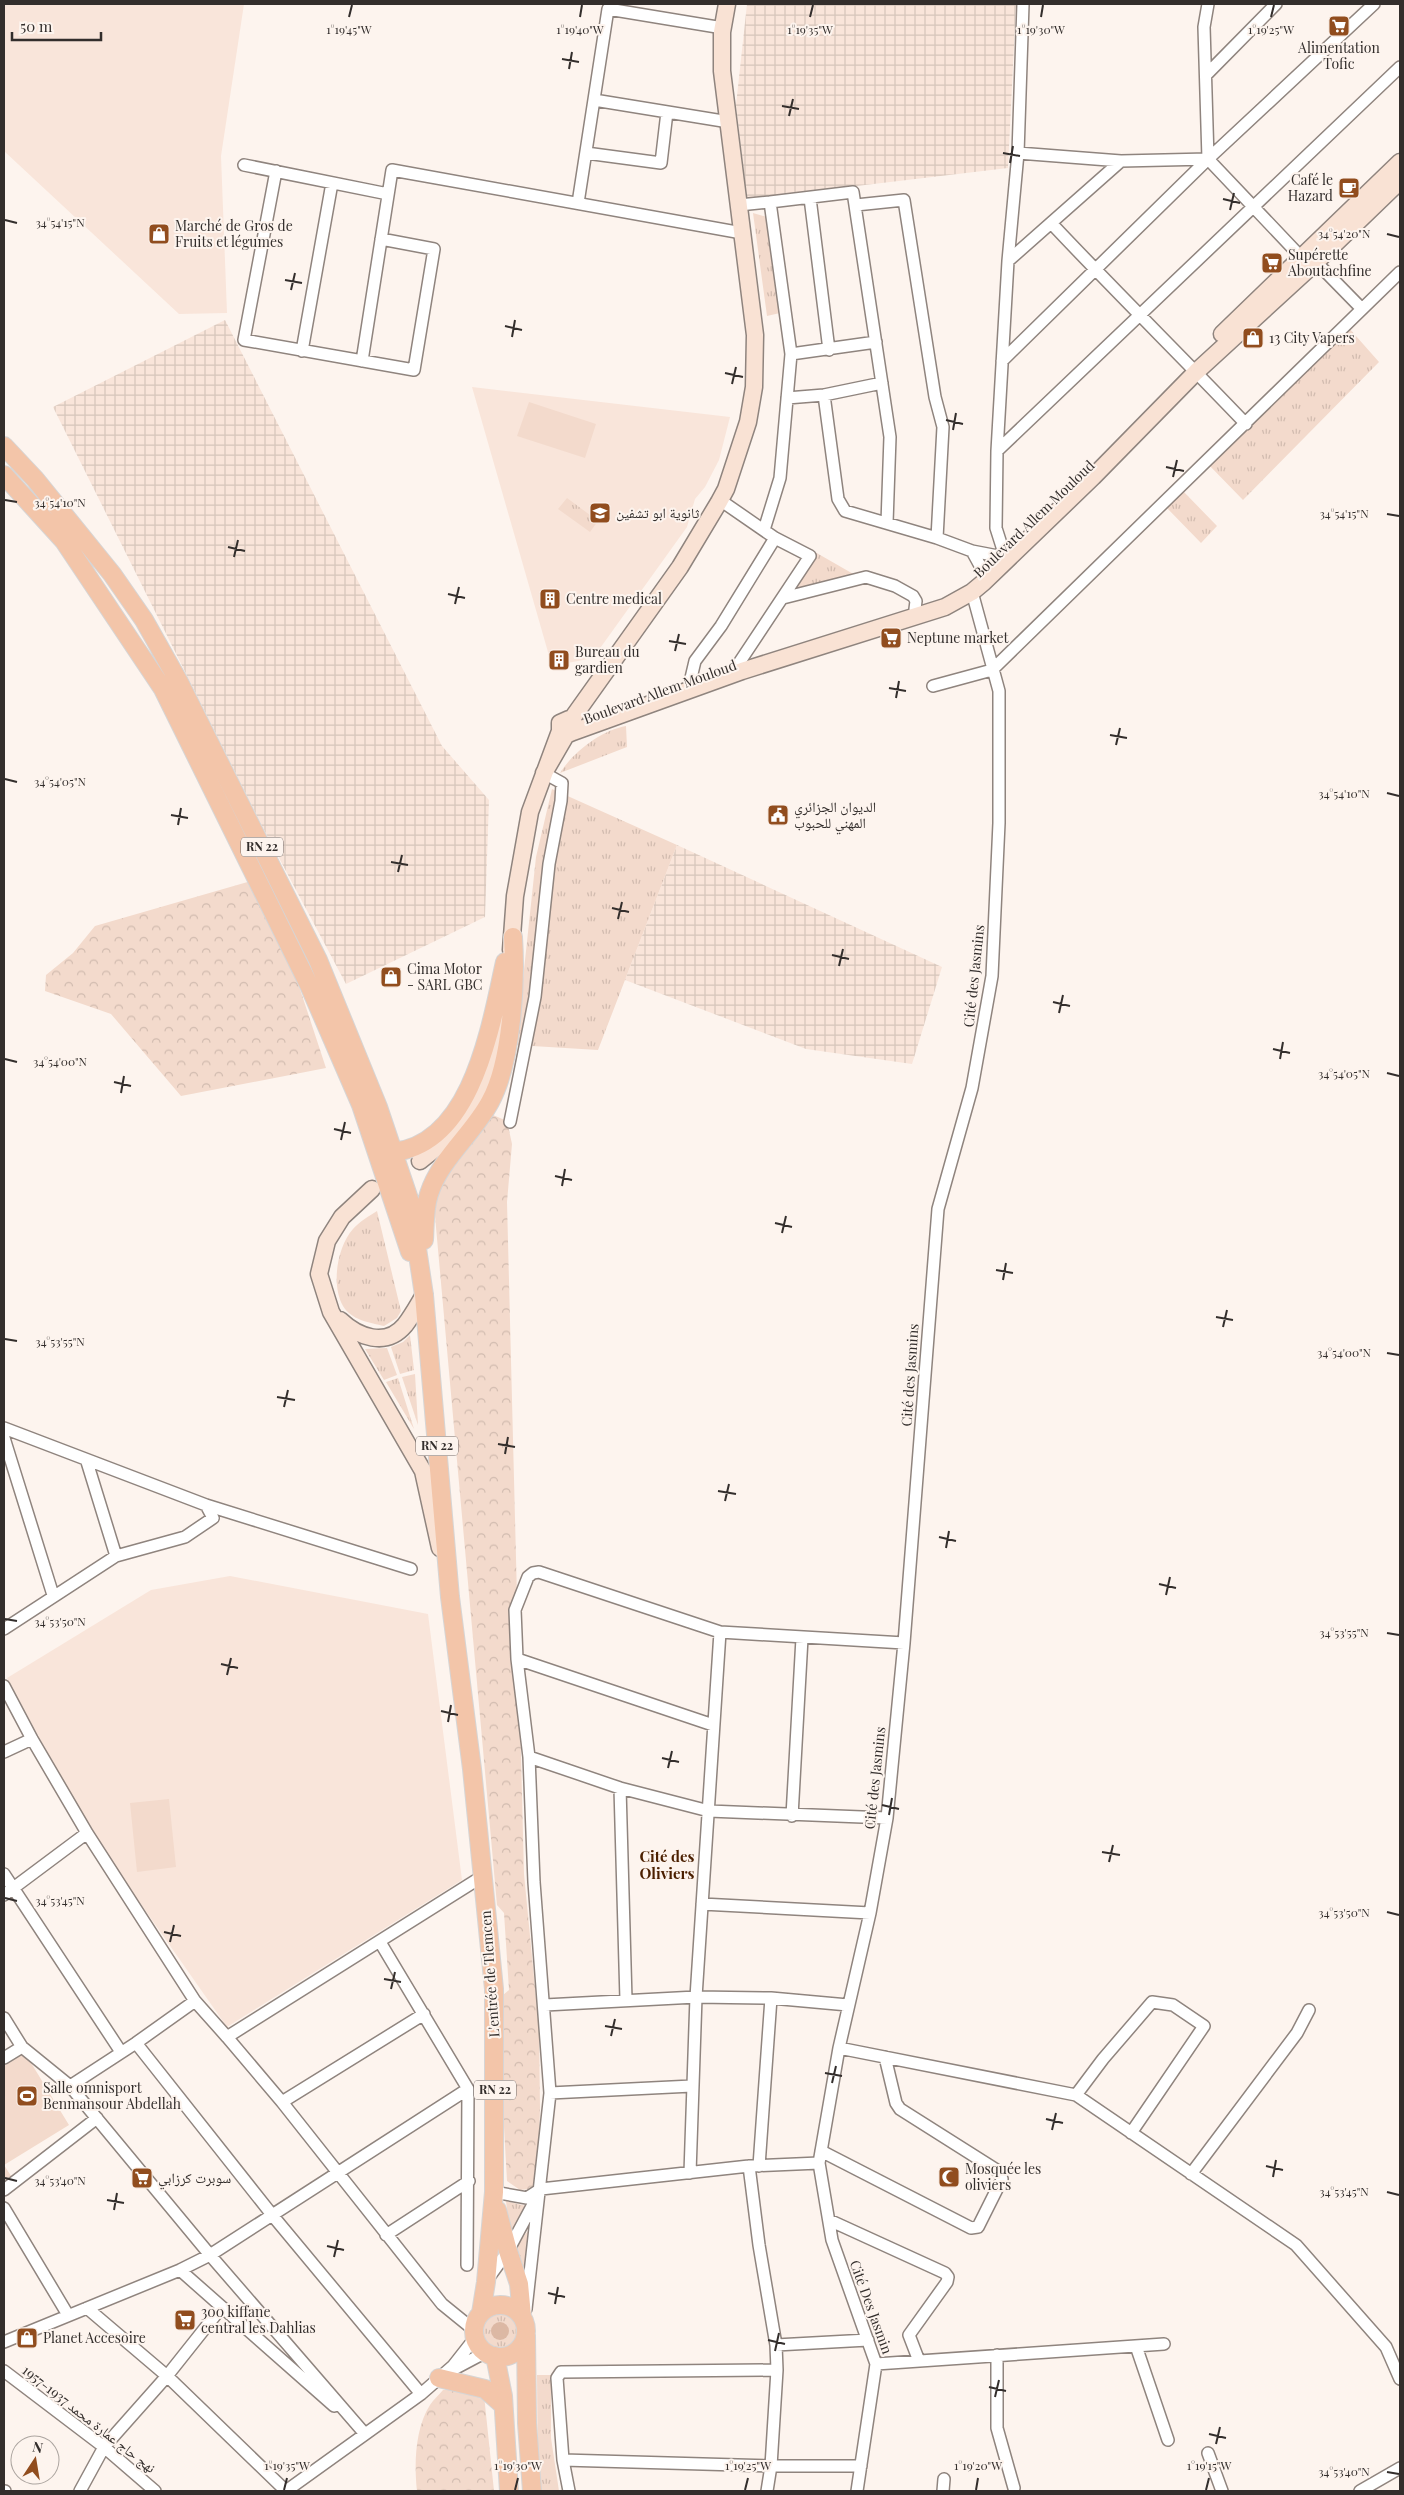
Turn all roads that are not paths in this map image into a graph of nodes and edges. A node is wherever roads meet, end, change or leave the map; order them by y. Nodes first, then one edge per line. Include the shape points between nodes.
1 (727, 4) edge
2 (1023, 4) edge
3 (1208, 4) edge
4 (1276, 4) edge
5 (1374, 4) edge
6 (723, 28) junction
7 (1400, 67) edge
8 (1207, 74) junction
9 (594, 100) junction
10 (668, 112) junction
11 (728, 122) junction
12 (586, 152) junction
13 (1018, 154) junction
14 (1120, 160) junction
15 (1208, 160) junction
16 (1400, 162) edge
17 (244, 165) dead end
18 (276, 171) junction
19 (1400, 181) edge
20 (332, 182) junction
21 (388, 194) junction
22 (810, 198) junction
23 (770, 202) junction
24 (578, 203) junction
25 (739, 205) junction
26 (856, 205) junction
27 (1252, 207) junction
28 (1052, 224) junction
29 (742, 233) junction
30 (381, 239) junction
31 (1309, 260) junction
32 (1008, 262) junction
33 (1095, 270) junction
34 (1400, 272) edge
35 (1362, 309) junction
36 (1139, 316) junction
37 (876, 342) junction
38 (829, 350) junction
39 (302, 351) junction
40 (791, 354) junction
41 (362, 360) junction
42 (1002, 361) junction
43 (1193, 368) junction
44 (882, 383) junction
45 (824, 395) junction
46 (787, 398) junction
47 (1246, 424) junction
48 (4, 446) edge
49 (997, 451) junction
50 (4, 475) edge
51 (720, 500) junction
52 (887, 523) junction
53 (764, 530) junction
54 (774, 538) junction
55 (938, 538) junction
56 (972, 551) junction
57 (1000, 553) junction
58 (983, 571) junction
59 (972, 592) junction
60 (783, 598) junction
61 (915, 609) junction
62 (739, 663) junction
63 (992, 670) junction
64 (691, 678) junction
65 (933, 686) dead end
66 (569, 728) junction
67 (544, 773) junction
68 (513, 937) junction
69 (510, 1122) dead end
70 (393, 1152) junction
71 (420, 1161) dead end
72 (372, 1189) dead end
73 (424, 1295) junction
74 (331, 1312) junction
75 (4, 1428) edge
76 (4, 1438) edge
77 (87, 1462) junction
78 (206, 1505) junction
79 (116, 1556) junction
80 (411, 1569) dead end
81 (52, 1596) junction
82 (450, 1597) junction
83 (4, 1629) edge
84 (720, 1632) junction
85 (802, 1638) junction
86 (904, 1643) junction
87 (517, 1659) junction
88 (4, 1686) edge
89 (713, 1725) junction
90 (32, 1739) junction
91 (4, 1752) edge
92 (529, 1757) junction
93 (620, 1788) junction
94 (709, 1811) junction
95 (792, 1816) junction
96 (887, 1818) junction
97 (87, 1833) junction
98 (4, 1874) edge
99 (483, 1876) junction
100 (8, 1892) edge
101 (702, 1904) junction
102 (870, 1913) junction
103 (380, 1942) junction
104 (696, 1997) junction
105 (771, 1998) junction
106 (626, 2000) junction
107 (195, 2001) junction
108 (545, 2005) junction
109 (848, 2005) junction
110 (1309, 2010) dead end
111 (424, 2014) junction
112 (4, 2018) edge
113 (227, 2037) junction
114 (136, 2044) junction
115 (22, 2047) junction
116 (839, 2048) junction
117 (121, 2052) junction
118 (885, 2057) junction
119 (4, 2058) edge
120 (70, 2086) junction
121 (692, 2086) junction
122 (468, 2089) junction
123 (550, 2092) junction
124 (1076, 2096) junction
125 (282, 2102) junction
126 (97, 2118) junction
127 (1131, 2133) junction
128 (820, 2157) junction
129 (754, 2166) junction
130 (337, 2173) junction
131 (690, 2173) junction
132 (1191, 2174) junction
133 (469, 2181) junction
134 (541, 2189) junction
135 (4, 2190) edge
136 (494, 2192) junction
137 (4, 2208) edge
138 (273, 2216) junction
139 (828, 2220) junction
140 (386, 2235) junction
141 (508, 2251) junction
142 (210, 2255) junction
143 (467, 2265) dead end
144 (180, 2270) junction
145 (486, 2282) junction
146 (88, 2308) junction
147 (222, 2308) junction
148 (481, 2313) junction
149 (68, 2315) junction
150 (524, 2324) junction
151 (475, 2334) junction
152 (868, 2340) junction
153 (4, 2342) edge
154 (1164, 2344) dead end
155 (776, 2345) junction
156 (1136, 2346) junction
157 (490, 2354) junction
158 (997, 2355) junction
159 (919, 2361) junction
160 (876, 2364) junction
161 (777, 2370) junction
162 (4, 2371) edge
163 (167, 2376) junction
164 (439, 2378) junction
165 (1400, 2379) edge
166 (421, 2394) junction
167 (503, 2405) junction
168 (365, 2434) junction
169 (1168, 2440) dead end
170 (104, 2447) junction
171 (1208, 2453) dead end
172 (563, 2460) junction
173 (771, 2466) junction
174 (861, 2466) junction
175 (1400, 2468) edge
176 (944, 2479) dead end
177 (1014, 2488) dead end
178 (80, 2491) edge
179 (155, 2491) edge
180 (286, 2491) edge
181 (509, 2491) edge
182 (532, 2491) edge
183 (570, 2491) edge
184 (767, 2491) edge
185 (857, 2491) edge
186 (943, 2491) edge
187 (1222, 2491) edge
188 (1360, 2491) edge

1 - 6 main road
2 - 13 street
3 - 8 street via 1204,26
4 - 8 street
5 - 15 street
6 - 9 street via 608,8
6 - 11 main road via 722,72
7 - 27 street
8 - 15 street
9 - 10 street
9 - 12 street
10 - 11 street
10 - 12 street via 661,163
11 - 25 main road
12 - 24 street
13 - 14 street
13 - 32 street
14 - 15 street
14 - 28 street
15 - 27 street
15 - 33 street
16 - 31 main road, Boulevard Allem Mouloud
17 - 18 street
18 - 20 street
18 - 39 street via 244,340
19 - 31 main road, Boulevard Allem Mouloud
20 - 21 street
20 - 39 street
21 - 24 street via 392,170
21 - 30 street
22 - 23 street
22 - 26 street via 854,192
22 - 38 street
23 - 25 street
23 - 40 street
24 - 29 street
25 - 29 main road
26 - 37 street
26 - 55 street via 904,200 935,397 943,427
27 - 31 street
27 - 36 street
28 - 32 street
28 - 33 street
29 - 51 main road via 755,334 754,387 748,422
30 - 41 street
30 - 41 street via 434,249 414,370
31 - 35 street
31 - 43 main road, Boulevard Allem Mouloud
32 - 42 street
33 - 36 street
33 - 42 street
34 - 35 street
35 - 47 street
36 - 43 street
36 - 49 street
37 - 38 street
37 - 44 street
38 - 40 street
39 - 41 street
40 - 46 street
42 - 49 street
43 - 47 street
43 - 57 main road, Boulevard Allem Mouloud
43 - 59 main road, Boulevard Allem Mouloud via 1093,477
44 - 45 street
44 - 52 street via 890,437
45 - 46 street
45 - 52 street via 839,504 849,514
46 - 53 street via 780,478
47 - 63 street
48 - 70 main road, RN 22 via 112,574 144,620 179,682 318,960
49 - 57 street via 996,528
50 - 73 main road, RN 22 via 64,540 163,689 309,985 361,1105
51 - 53 street
51 - 66 main road via 680,566
52 - 55 street
53 - 54 street
54 - 60 street via 810,556
54 - 64 street via 695,661
55 - 56 street
56 - 57 street
56 - 58 street
57 - 58 main road, Boulevard Allem Mouloud
58 - 61 main road, Boulevard Allem Mouloud via 961,588
59 - 63 street, Cité des Jasmins
59 - 66 main road, Boulevard Allem Mouloud via 945,607
60 - 61 street via 866,577 895,586 913,596
60 - 62 street
61 - 62 main road, Boulevard Allem Mouloud
62 - 64 main road, Boulevard Allem Mouloud
63 - 65 street
63 - 86 street, Cité des Jasmins via 999,691 999,726 992,976 972,1088 938,1210
64 - 66 main road, Boulevard Allem Mouloud
66 - 67 main road
67 - 68 main road via 522,847
67 - 69 street via 562,784 562,801 549,864 535,997
68 - 70 main road via 482,1059 470,1087 436,1134 412,1149
68 - 71 main road via 499,1034 485,1082 454,1133
68 - 73 main road via 514,961 504,1065 490,1102 439,1172 429,1195 425,1219
70 - 73 main road, RN 22 via 410,1202
72 - 74 main road via 342,1217 327,1241 319,1274
73 - 74 main road via 405,1326 382,1338 360,1335
73 - 82 main road, RN 22
74 - 82 main road via 423,1471
75 - 77 street
76 - 81 street
77 - 78 street
77 - 79 street
78 - 79 street via 214,1518 185,1537
78 - 80 street
79 - 81 street
81 - 83 street
82 - 99 main road, RN 22
84 - 85 street
84 - 87 street via 539,1572 528,1577 515,1610
84 - 89 street
85 - 86 street
85 - 95 street
86 - 96 street, Cité des Jasmins
87 - 89 street
87 - 92 street
88 - 90 street
89 - 94 street
90 - 91 street
90 - 97 street
92 - 93 street
92 - 108 street via 534,1882
93 - 94 street
93 - 106 street
94 - 95 street
94 - 101 street
95 - 96 street
96 - 102 street, Cité des Jasmins
97 - 100 street
97 - 107 street
98 - 100 street
99 - 103 street
99 - 136 main road, L'entrée de Tlemcen / RN 22 via 495,2024
100 - 117 street
101 - 102 street
101 - 104 street
102 - 109 street, Cité des Jasmins
103 - 111 street
103 - 113 street
104 - 105 street
104 - 106 street
104 - 121 street
105 - 109 street
105 - 129 street
106 - 108 street
107 - 113 street
107 - 114 street
108 - 123 street
109 - 116 street, Cité des Jasmins
110 - 132 street via 1297,2034
111 - 122 street
111 - 125 street
112 - 115 street
113 - 125 street
114 - 117 street
114 - 138 street
115 - 119 street
115 - 120 street
116 - 118 street
116 - 128 street, Cité des Jasmins
117 - 120 street
118 - 124 street
118 - 128 street via 900,2109 1001,2175 1002,2179 978,2227 971,2228
120 - 126 street
121 - 123 street
121 - 131 street
122 - 130 street
122 - 133 street
123 - 134 street
124 - 127 street
124 - 127 street via 1102,2059 1152,2002 1173,2006 1204,2026
125 - 130 street
126 - 135 street
126 - 142 street
127 - 132 street
128 - 129 street
128 - 139 street, Cité Des Jasmin
129 - 131 street
129 - 155 street via 759,2245
130 - 138 street
130 - 140 street
131 - 134 street
132 - 165 street via 1296,2245 1386,2348
133 - 140 street
133 - 143 street
134 - 136 street via 527,2198
134 - 141 street
134 - 150 street
136 - 141 main road, L'entrée de Tlemcen / RN 22
136 - 145 main road, L'entrée de Tlemcen / RN 22
137 - 149 street
138 - 142 street
138 - 166 street
139 - 152 street, Cité Des Jasmin via 832,2240
139 - 159 street via 945,2272 947,2282 909,2335
140 - 151 street via 442,2304
141 - 145 street, L'entrée de Tlemcen / RN 22
141 - 150 main road, L'entrée de Tlemcen / RN 22 via 519,2284
142 - 144 street
142 - 168 street
144 - 146 street
144 - 147 street
145 - 148 main road, L'entrée de Tlemcen / RN 22
146 - 149 street
146 - 163 street
147 - 163 street
147 - 168 street
148 - 150 main road via 487,2308 510,2306
148 - 151 main road
149 - 153 street
150 - 157 main road via 519,2350 503,2357
150 - 182 main road, L'entrée de Tlemcen / RN 22
151 - 157 main road
151 - 164 street via 453,2366
152 - 155 street
152 - 160 street, Cité Des Jasmin
154 - 156 street
155 - 161 street
156 - 158 street
156 - 169 street
157 - 164 street
157 - 167 main road
158 - 159 street
158 - 177 street via 997,2428
159 - 160 street
160 - 174 street, Cité Des Jasmin
161 - 172 street via 561,2372 557,2378
161 - 173 street
162 - 170 street, نهج حاج عمارة محمد 1937-1957
163 - 170 street
163 - 180 street
164 - 166 street
164 - 167 main road via 486,2389
166 - 168 street
167 - 181 main road
168 - 180 street
170 - 178 street
170 - 179 street, نهج حاج عمارة محمد 1937-1957
171 - 187 street
172 - 173 street
172 - 183 street
173 - 174 street
173 - 184 street
174 - 185 street, Cité Des Jasmin
175 - 188 street
176 - 186 street

